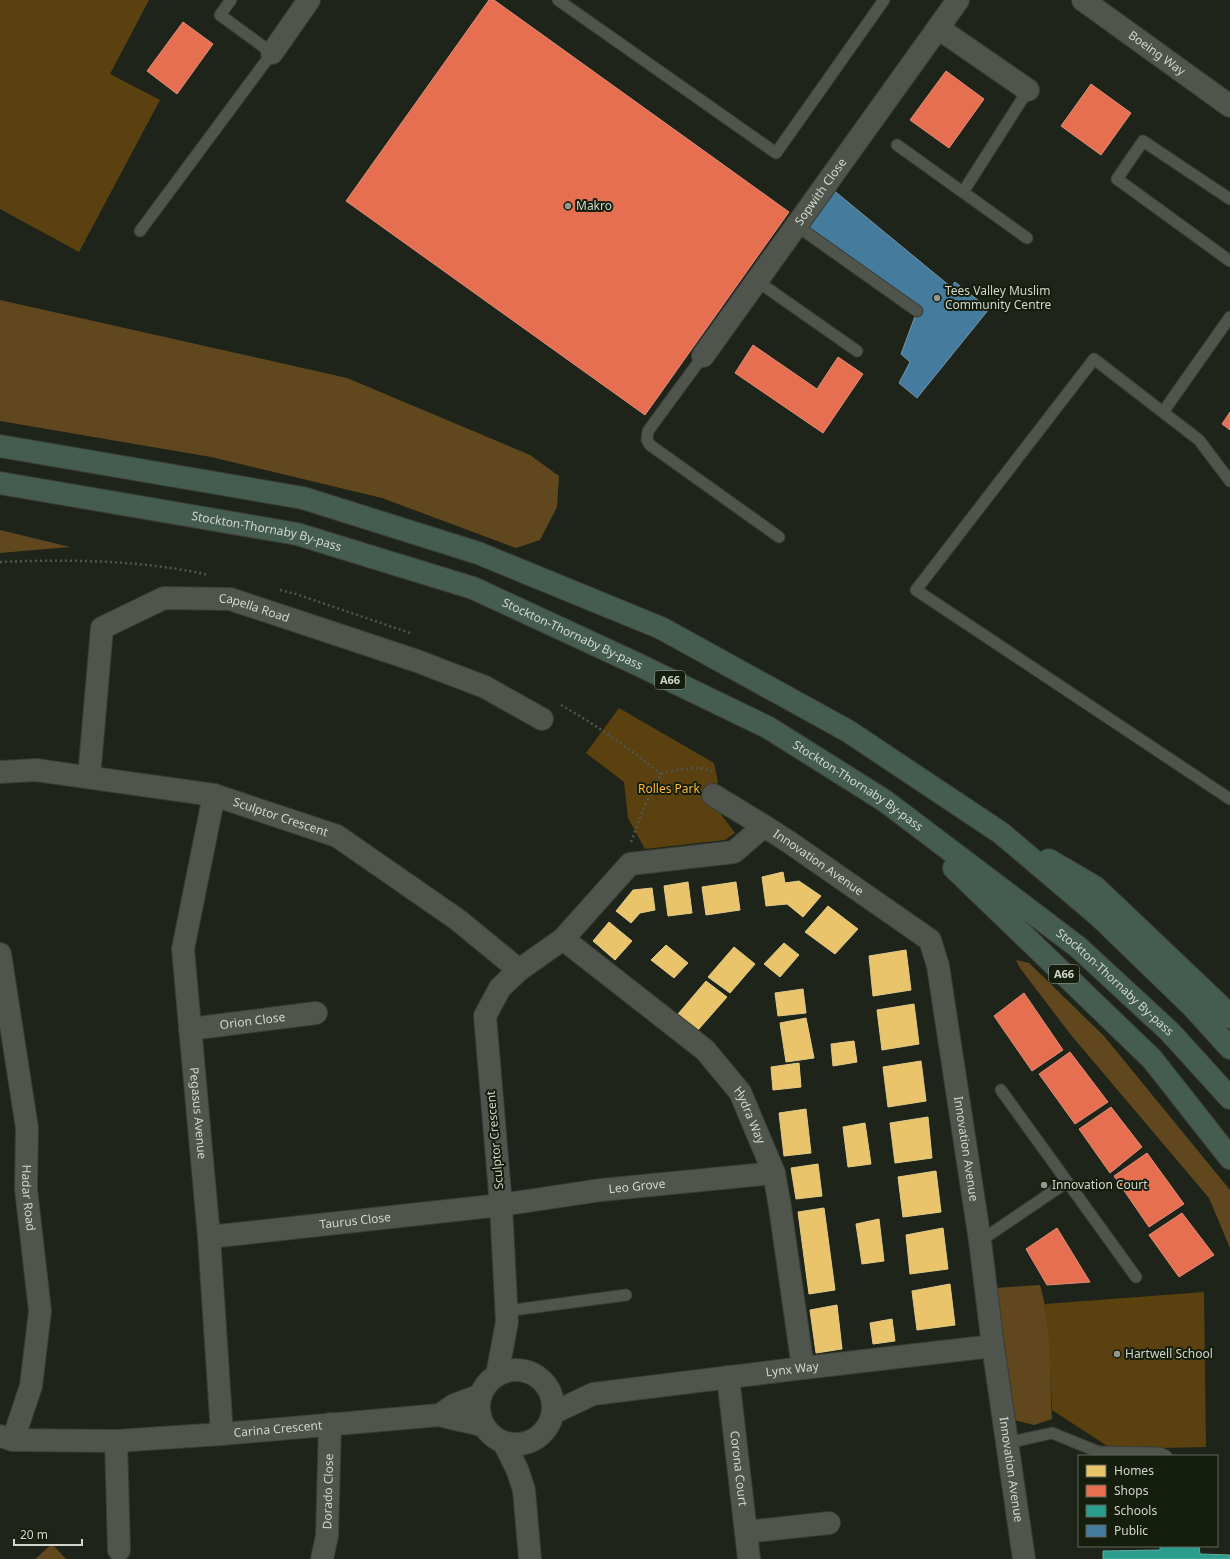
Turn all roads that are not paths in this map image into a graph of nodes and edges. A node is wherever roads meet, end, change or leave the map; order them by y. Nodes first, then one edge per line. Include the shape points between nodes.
1 (231, 0) edge
2 (309, 0) edge
3 (558, 0) edge
4 (884, 0) edge
5 (958, 0) edge
6 (1083, 0) edge
7 (938, 28) junction
8 (272, 53) junction
9 (1028, 90) joint
10 (1230, 106) edge
11 (897, 145) dead end
12 (963, 192) junction
13 (1230, 199) edge
14 (797, 226) junction
15 (140, 231) dead end
16 (1027, 238) dead end
17 (1230, 261) edge
18 (757, 281) junction
19 (917, 311) dead end
20 (1230, 317) edge
21 (856, 351) dead end
22 (703, 356) joint
23 (1163, 412) junction
24 (0, 446) edge
25 (1230, 481) edge
26 (0, 483) edge
27 (779, 537) dead end
28 (542, 719) dead end
29 (0, 772) edge
30 (88, 777) junction
31 (214, 795) junction
32 (713, 795) road end
33 (1230, 799) edge
34 (885, 801) junction
35 (764, 826) junction
36 (1000, 833) junction
37 (563, 940) junction
38 (0, 954) edge
39 (519, 970) junction
40 (316, 1013) dead end
41 (1230, 1017) edge
42 (190, 1030) junction
43 (1230, 1048) edge
44 (1001, 1090) dead end
45 (1230, 1098) edge
46 (1230, 1158) edge
47 (774, 1173) junction
48 (1067, 1182) junction
49 (501, 1205) junction
50 (209, 1237) junction
51 (980, 1241) junction
52 (1136, 1277) dead end
53 (626, 1295) dead end
54 (507, 1316) junction
55 (992, 1346) junction
56 (803, 1368) junction
57 (526, 1371) junction
58 (497, 1375) junction
59 (728, 1378) junction
60 (548, 1386) junction
61 (593, 1394) junction
62 (481, 1396) junction
63 (554, 1413) junction
64 (440, 1415) junction
65 (330, 1424) junction
66 (484, 1426) junction
67 (222, 1434) junction
68 (6, 1438) edge
69 (116, 1441) junction
70 (532, 1442) junction
71 (504, 1443) junction
72 (1007, 1443) junction
73 (1100, 1454) edge
74 (1163, 1455) edge
75 (524, 1490) junction
76 (829, 1523) dead end
77 (746, 1532) junction
78 (119, 1550) dead end
79 (322, 1559) edge
80 (530, 1559) edge
81 (749, 1559) edge
82 (1024, 1559) edge

1 - 8 lane via 220,15
2 - 8 street
3 - 4 lane via 776,153
5 - 7 street, Sopwith Close
6 - 10 street, Boeing Way
7 - 9 street
7 - 14 street, Sopwith Close
8 - 15 lane
9 - 12 lane
11 - 12 lane
12 - 16 lane
13 - 17 lane via 1143,141 1117,179
14 - 18 street, Sopwith Close
14 - 19 lane
18 - 21 lane
18 - 22 street, Sopwith Close
20 - 23 lane
22 - 27 lane via 648,431 647,440 650,445
23 - 25 lane via 1199,440
23 - 33 lane via 1094,359 916,590
24 - 36 highway via 303,498 478,553 661,628 848,731
26 - 34 highway, Stockton-Thornaby By-pass / A66 via 297,534 473,588 768,728
28 - 30 street, Capella Road via 485,687 417,661 230,599 164,598 102,628
29 - 30 street, Sculptor Crescent via 36,770
30 - 31 street, Sculptor Crescent
31 - 39 street, Sculptor Crescent via 337,836 458,920
31 - 42 street, Pegasus Avenue via 182,949
32 - 35 street, Innovation Avenue
34 - 45 highway, Stockton-Thornaby By-pass / A66 via 1078,947 1170,1032
34 - 46 highway, A66 via 1152,1059
35 - 37 street, Innovation Avenue via 734,852 630,864
35 - 51 street, Innovation Avenue via 930,940 938,966
36 - 41 highway via 1095,887
36 - 43 highway via 1099,916 1193,1007
37 - 39 street, Sculptor Crescent
37 - 47 street, Hydra Way via 705,1050 740,1092
38 - 68 street, Hadar Road via 27,1128 26,1189 40,1311 31,1386
39 - 49 street, Sculptor Crescent via 500,988 485,1016
40 - 42 street, Orion Close
42 - 50 street, Pegasus Avenue
44 - 48 lane
47 - 49 street, Leo Grove via 601,1190
47 - 56 street, Hydra Way
48 - 51 lane
48 - 52 lane
49 - 50 street, Taurus Close
49 - 54 street, Sculptor Crescent
50 - 67 street, Pegasus Avenue
51 - 55 street, Innovation Avenue
53 - 54 lane
54 - 57 street, Sculptor Crescent
54 - 58 street, Sculptor Crescent
55 - 56 street, Lynx Way
55 - 72 street, Innovation Avenue
56 - 59 street, Lynx Way
57 - 58 street via 511,1370
57 - 60 street via 534,1374
58 - 62 street via 490,1380
59 - 61 street, Lynx Way
59 - 77 street, Corona Court
60 - 61 street, Lynx Way
60 - 63 street via 552,1394
61 - 63 street, Lynx Way
62 - 64 street, Carina Crescent via 454,1405
62 - 66 street via 480,1416
63 - 70 street via 546,1430
64 - 65 street, Carina Crescent
64 - 66 street, Carina Crescent
65 - 67 street, Carina Crescent
65 - 79 street, Dorado Close via 327,1536
66 - 71 street via 489,1433
67 - 69 street, Carina Crescent
68 - 69 street, Carina Crescent
69 - 78 street
70 - 71 street
70 - 75 street via 529,1475
71 - 75 street
72 - 73 lane via 1052,1433
72 - 82 street, Innovation Avenue
73 - 74 lane
75 - 80 street
76 - 77 street
77 - 81 street, Corona Court

